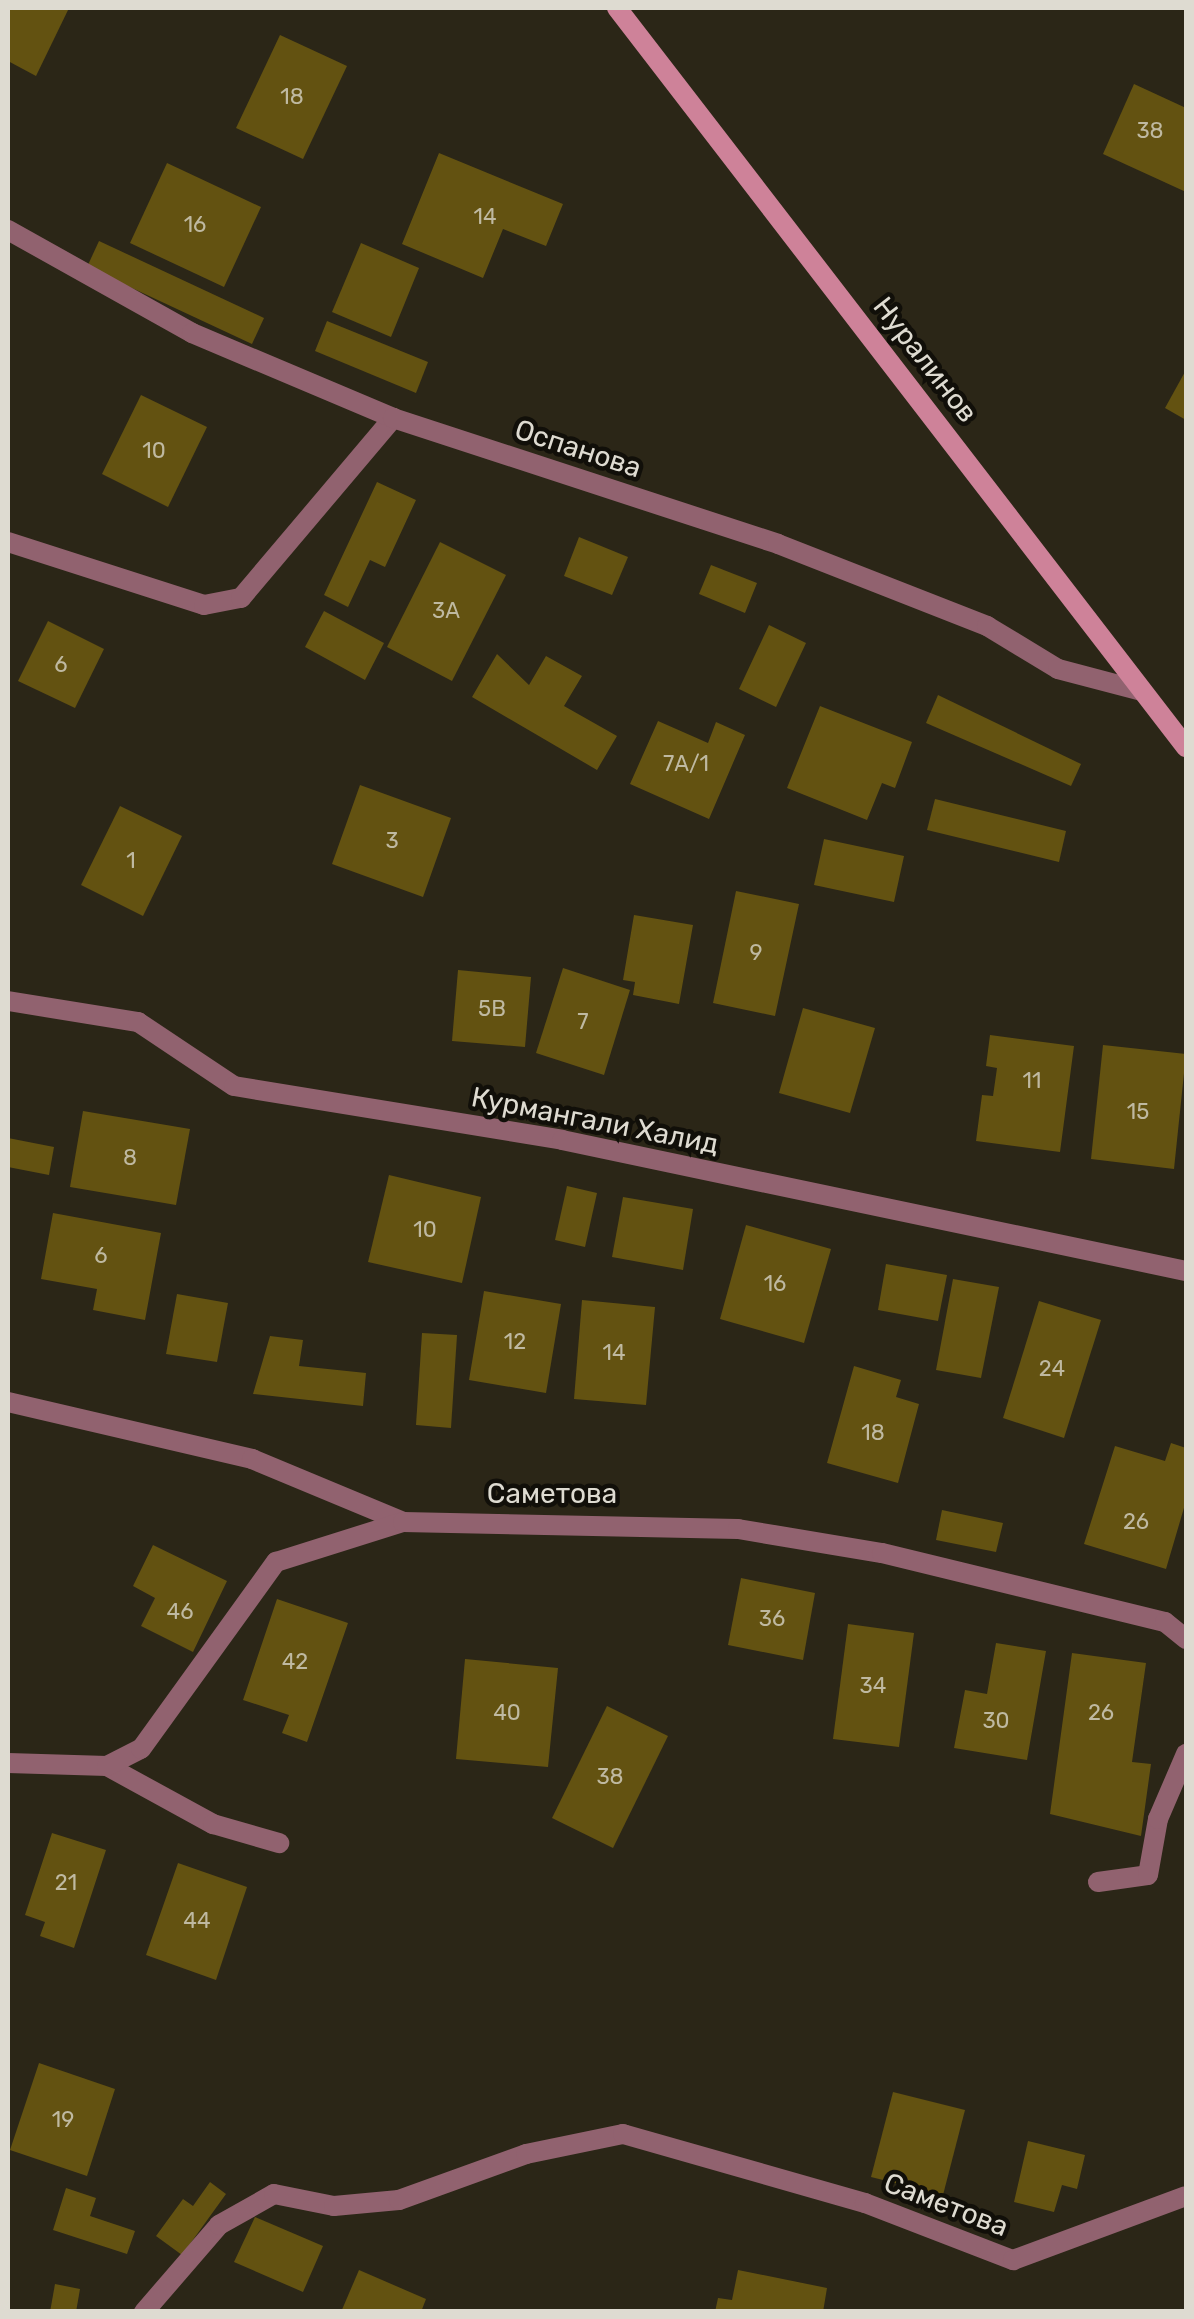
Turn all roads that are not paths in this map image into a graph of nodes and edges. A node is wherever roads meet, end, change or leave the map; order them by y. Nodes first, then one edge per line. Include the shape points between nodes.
1 (617, 8) edge
2 (8, 230) edge
3 (393, 418) junction
4 (8, 542) edge
5 (1142, 692) junction
6 (1186, 747) edge
7 (8, 1001) edge
8 (1186, 1272) edge
9 (8, 1402) edge
10 (403, 1522) junction
11 (1186, 1639) edge
12 (1186, 1754) edge
13 (8, 1762) edge
14 (107, 1766) junction
15 (280, 1843) dead end
16 (1098, 1882) dead end
17 (1186, 2196) edge
18 (144, 2312) edge

1 - 5 main road, Нуралинов
2 - 3 street, Оспанова via 192,333
3 - 4 street via 241,598 204,604
3 - 5 street, Оспанова via 778,544 987,626 1058,669
5 - 6 main road, Нуралинов
7 - 8 street, Курмангали Халид via 138,1022 234,1086 562,1140
9 - 10 street via 252,1460
10 - 11 street, Саметова via 738,1529 995,1580 1164,1622
10 - 14 street, Саметова via 276,1562 142,1749
12 - 16 street via 1158,1819 1148,1875
13 - 14 street
14 - 15 street via 213,1824
17 - 18 street, Саметова via 1013,2260 865,2203 623,2134 526,2154 400,2200 334,2206 274,2194 219,2225

